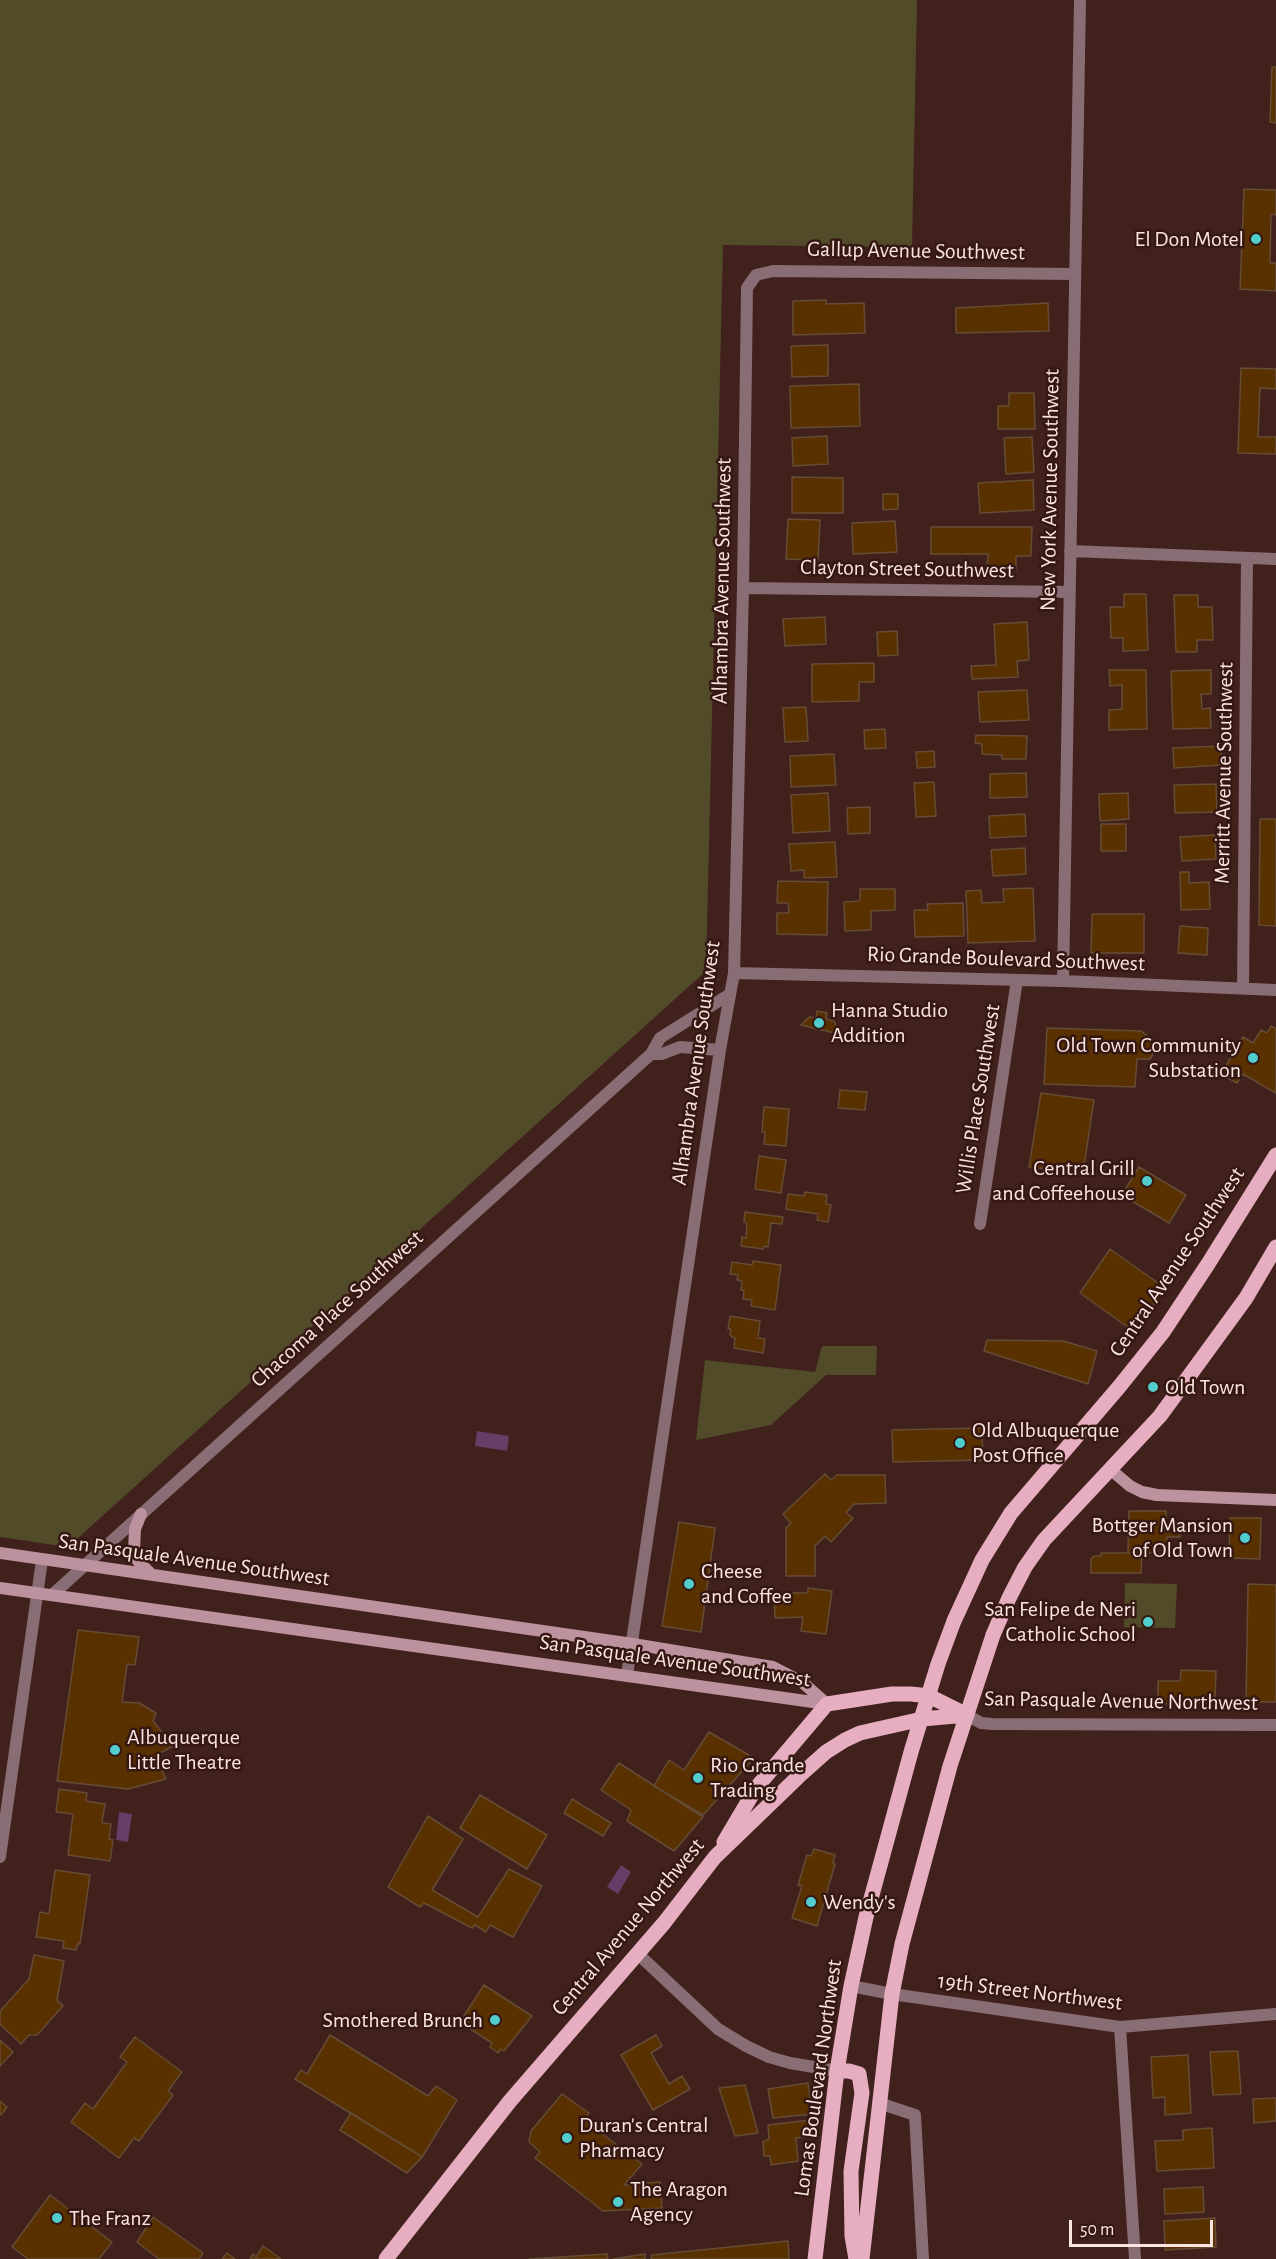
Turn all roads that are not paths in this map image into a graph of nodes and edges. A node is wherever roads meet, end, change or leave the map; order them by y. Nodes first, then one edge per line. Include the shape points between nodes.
1 (1080, 0) edge
2 (1075, 274) junction
3 (756, 275) joint
4 (1070, 551) junction
5 (1247, 558) junction
6 (1276, 559) edge
7 (743, 588) junction
8 (1070, 592) junction
9 (734, 974) junction
10 (1017, 980) junction
11 (1063, 981) junction
12 (1243, 988) junction
13 (1276, 990) edge
14 (730, 994) junction
15 (720, 1050) junction
16 (651, 1054) junction
17 (1276, 1155) edge
18 (980, 1224) dead end
19 (1276, 1247) edge
20 (1110, 1469) junction
21 (1276, 1500) edge
22 (141, 1514) junction
23 (0, 1553) edge
24 (42, 1560) junction
25 (85, 1566) junction
26 (152, 1575) junction
27 (0, 1588) edge
28 (37, 1593) junction
29 (52, 1595) junction
30 (633, 1644) junction
31 (627, 1675) junction
32 (929, 1696) junction
33 (826, 1704) junction
34 (967, 1715) junction
35 (922, 1719) junction
36 (1276, 1725) edge
37 (0, 1857) edge
38 (715, 1857) junction
39 (637, 1953) junction
40 (851, 1986) junction
41 (892, 1994) junction
42 (1276, 2014) edge
43 (1120, 2027) junction
44 (837, 2071) junction
45 (882, 2104) junction
46 (386, 2259) edge
47 (816, 2259) edge
48 (856, 2259) edge
49 (862, 2259) edge
50 (923, 2259) edge
51 (1135, 2259) edge

1 - 2 street, New York Avenue Southwest
2 - 3 street, Gallup Avenue Southwest via 773,271
2 - 4 street, New York Avenue Southwest
3 - 7 street, Alhambra Avenue Southwest via 746,296
4 - 5 street
4 - 8 street, New York Avenue Southwest
5 - 6 street
5 - 12 street, Merritt Avenue Southwest
7 - 8 street, Clayton Street Southwest
7 - 9 street, Alhambra Avenue Southwest
8 - 11 street, New York Avenue Southwest
9 - 10 street, Rio Grande Boulevard Southwest
9 - 14 street, Alhambra Avenue Southwest
10 - 11 street, Rio Grande Boulevard Southwest
10 - 18 street, Willis Place Southwest
11 - 12 street, Rio Grande Boulevard Southwest
12 - 13 street, Rio Grande Boulevard Southwest
14 - 15 street, Alhambra Avenue Southwest
14 - 16 street, Chacoma Place Southwest via 660,1038
15 - 16 street, Chacoma Place Southwest via 680,1047
15 - 30 street, Alhambra Avenue Southwest
16 - 22 street, Chacoma Place Southwest
17 - 32 main road, Central Avenue Southwest via 1163,1332 1017,1504 996,1535 954,1620
19 - 20 main road via 1246,1298 1160,1416
20 - 21 street via 1130,1486 1157,1495
20 - 34 main road via 1044,1540 1025,1567 993,1635
22 - 25 street, Chacoma Place Southwest
22 - 26 street via 135,1528 134,1550 138,1561
23 - 24 street, San Pasquale Avenue Southwest
24 - 25 street, San Pasquale Avenue Southwest
24 - 28 street
25 - 26 street, San Pasquale Avenue Southwest
25 - 29 street, Chacoma Place Southwest
26 - 30 street, San Pasquale Avenue Southwest
27 - 28 street, San Pasquale Avenue Southwest
28 - 29 street, San Pasquale Avenue Southwest
28 - 37 street
29 - 31 street, San Pasquale Avenue Southwest
30 - 31 street, Alhambra Avenue Southwest
30 - 33 street, San Pasquale Avenue Southwest via 773,1668 802,1682
31 - 33 street, San Pasquale Avenue Southwest
32 - 33 main road via 892,1694
32 - 34 main road
32 - 35 main road, Lomas Boulevard Northwest
33 - 38 main road via 756,1788
34 - 35 main road, Central Avenue Northwest
34 - 36 street, San Pasquale Avenue Northwest via 992,1724
34 - 41 main road via 916,1886
35 - 38 main road, Central Avenue Northwest via 861,1733 826,1752
35 - 40 main road, Lomas Boulevard Northwest via 882,1856
38 - 39 main road, Central Avenue Northwest
39 - 44 street via 718,2029 746,2046 790,2063
39 - 46 main road, Central Avenue Northwest via 510,2101
40 - 41 street, 19th Street Northwest
40 - 44 main road, Lomas Boulevard Northwest
41 - 43 street, 19th Street Northwest
41 - 45 main road
42 - 43 street, 19th Street Northwest
43 - 51 street
44 - 47 main road, Lomas Boulevard Northwest
44 - 48 main road via 859,2074 862,2093 851,2171
45 - 49 main road
45 - 50 street via 915,2115

